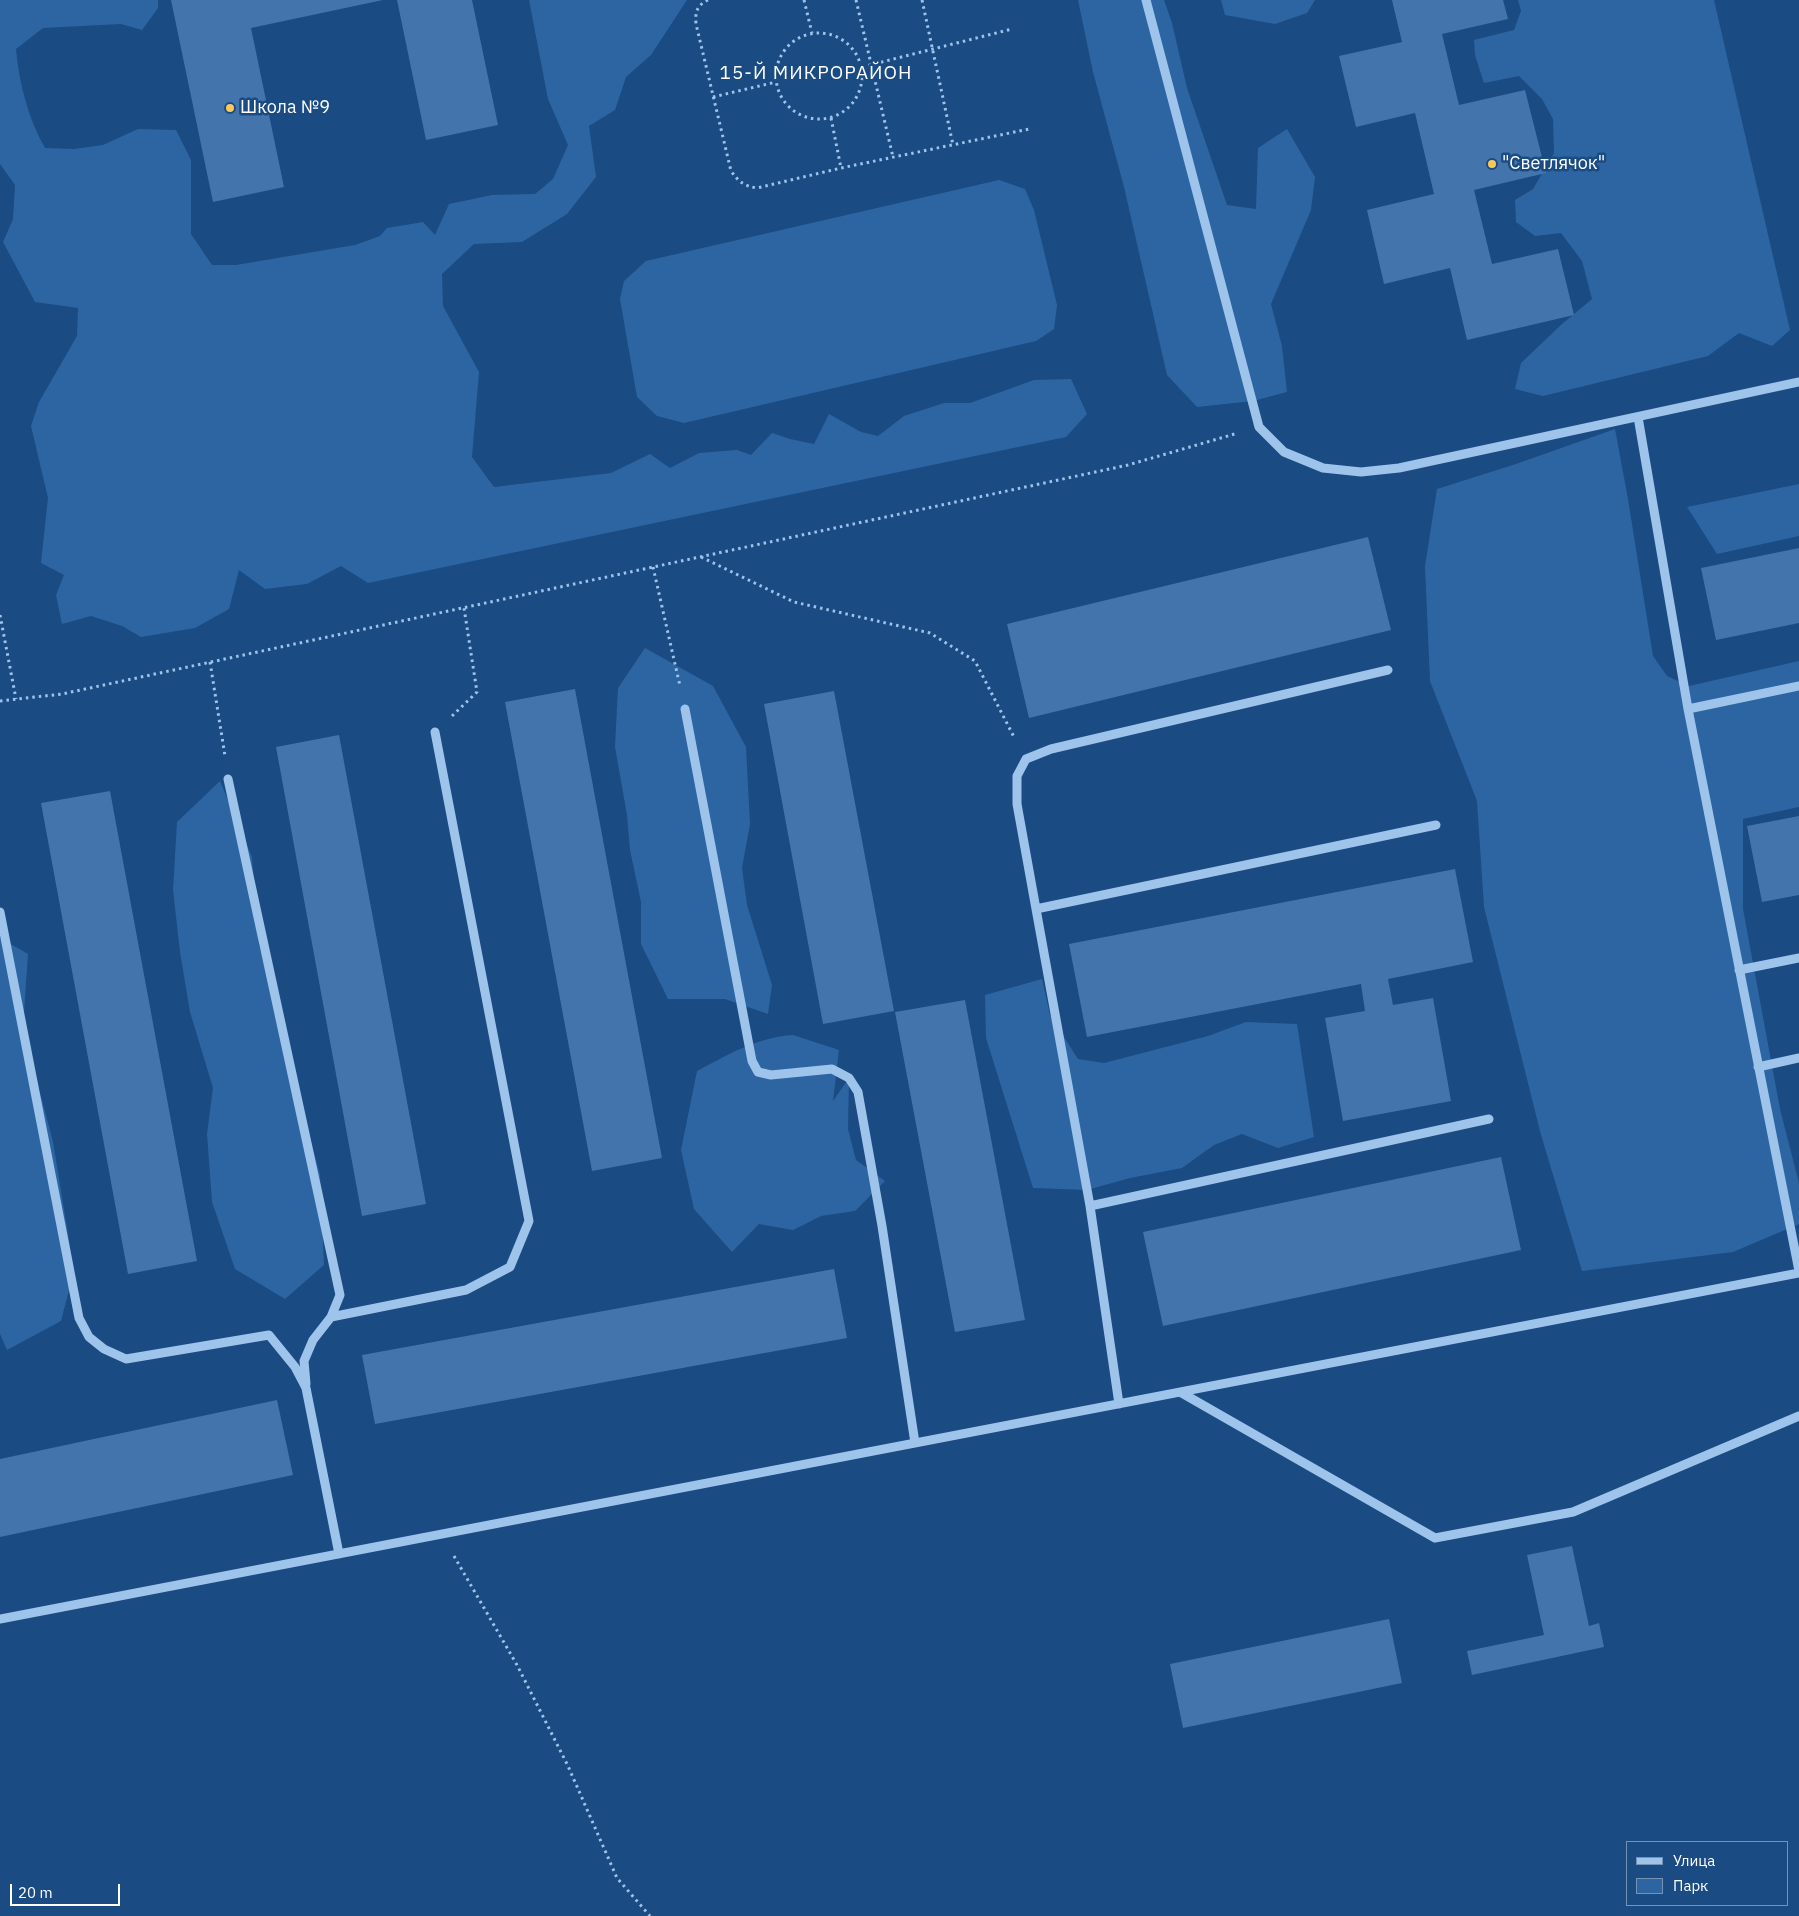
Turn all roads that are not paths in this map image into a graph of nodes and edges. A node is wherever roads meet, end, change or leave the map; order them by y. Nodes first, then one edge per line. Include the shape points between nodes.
1 (1146, 0) edge
2 (1799, 382) edge
3 (1638, 417) junction
4 (1388, 670) dead end
5 (1799, 686) edge
6 (685, 709) road end
7 (1688, 709) junction
8 (436, 732) road end
9 (228, 778) road end
10 (1436, 825) dead end
11 (1036, 908) junction
12 (0, 912) edge
13 (1799, 958) edge
14 (1738, 970) junction
15 (1799, 1058) edge
16 (1758, 1067) junction
17 (1489, 1119) dead end
18 (1090, 1206) junction
19 (1799, 1272) edge
20 (331, 1317) junction
21 (306, 1388) junction
22 (1180, 1392) junction
23 (1119, 1404) junction
24 (1799, 1416) edge
25 (914, 1443) junction
26 (339, 1554) junction
27 (0, 1619) edge

1 - 3 street via 1259,427 1284,452 1323,468 1361,472 1399,468
2 - 3 street
3 - 7 street
4 - 11 street via 1051,749 1026,759 1017,776 1017,804
5 - 7 street
6 - 25 street via 752,1061 758,1072 771,1075 832,1069 849,1078 858,1092 882,1226
7 - 14 street
8 - 20 street via 529,1221 510,1267 466,1290
9 - 20 street via 340,1295
10 - 11 street
11 - 18 street
12 - 21 street via 78,1318 88,1337 126,1359 269,1336 295,1367
13 - 14 street
14 - 16 street
15 - 16 street
16 - 19 street
17 - 18 street
18 - 23 street
19 - 22 street
20 - 21 street via 313,1340 304,1361
21 - 26 street
22 - 23 street
22 - 24 street via 1435,1538 1573,1512
23 - 25 street
25 - 26 street
26 - 27 street

